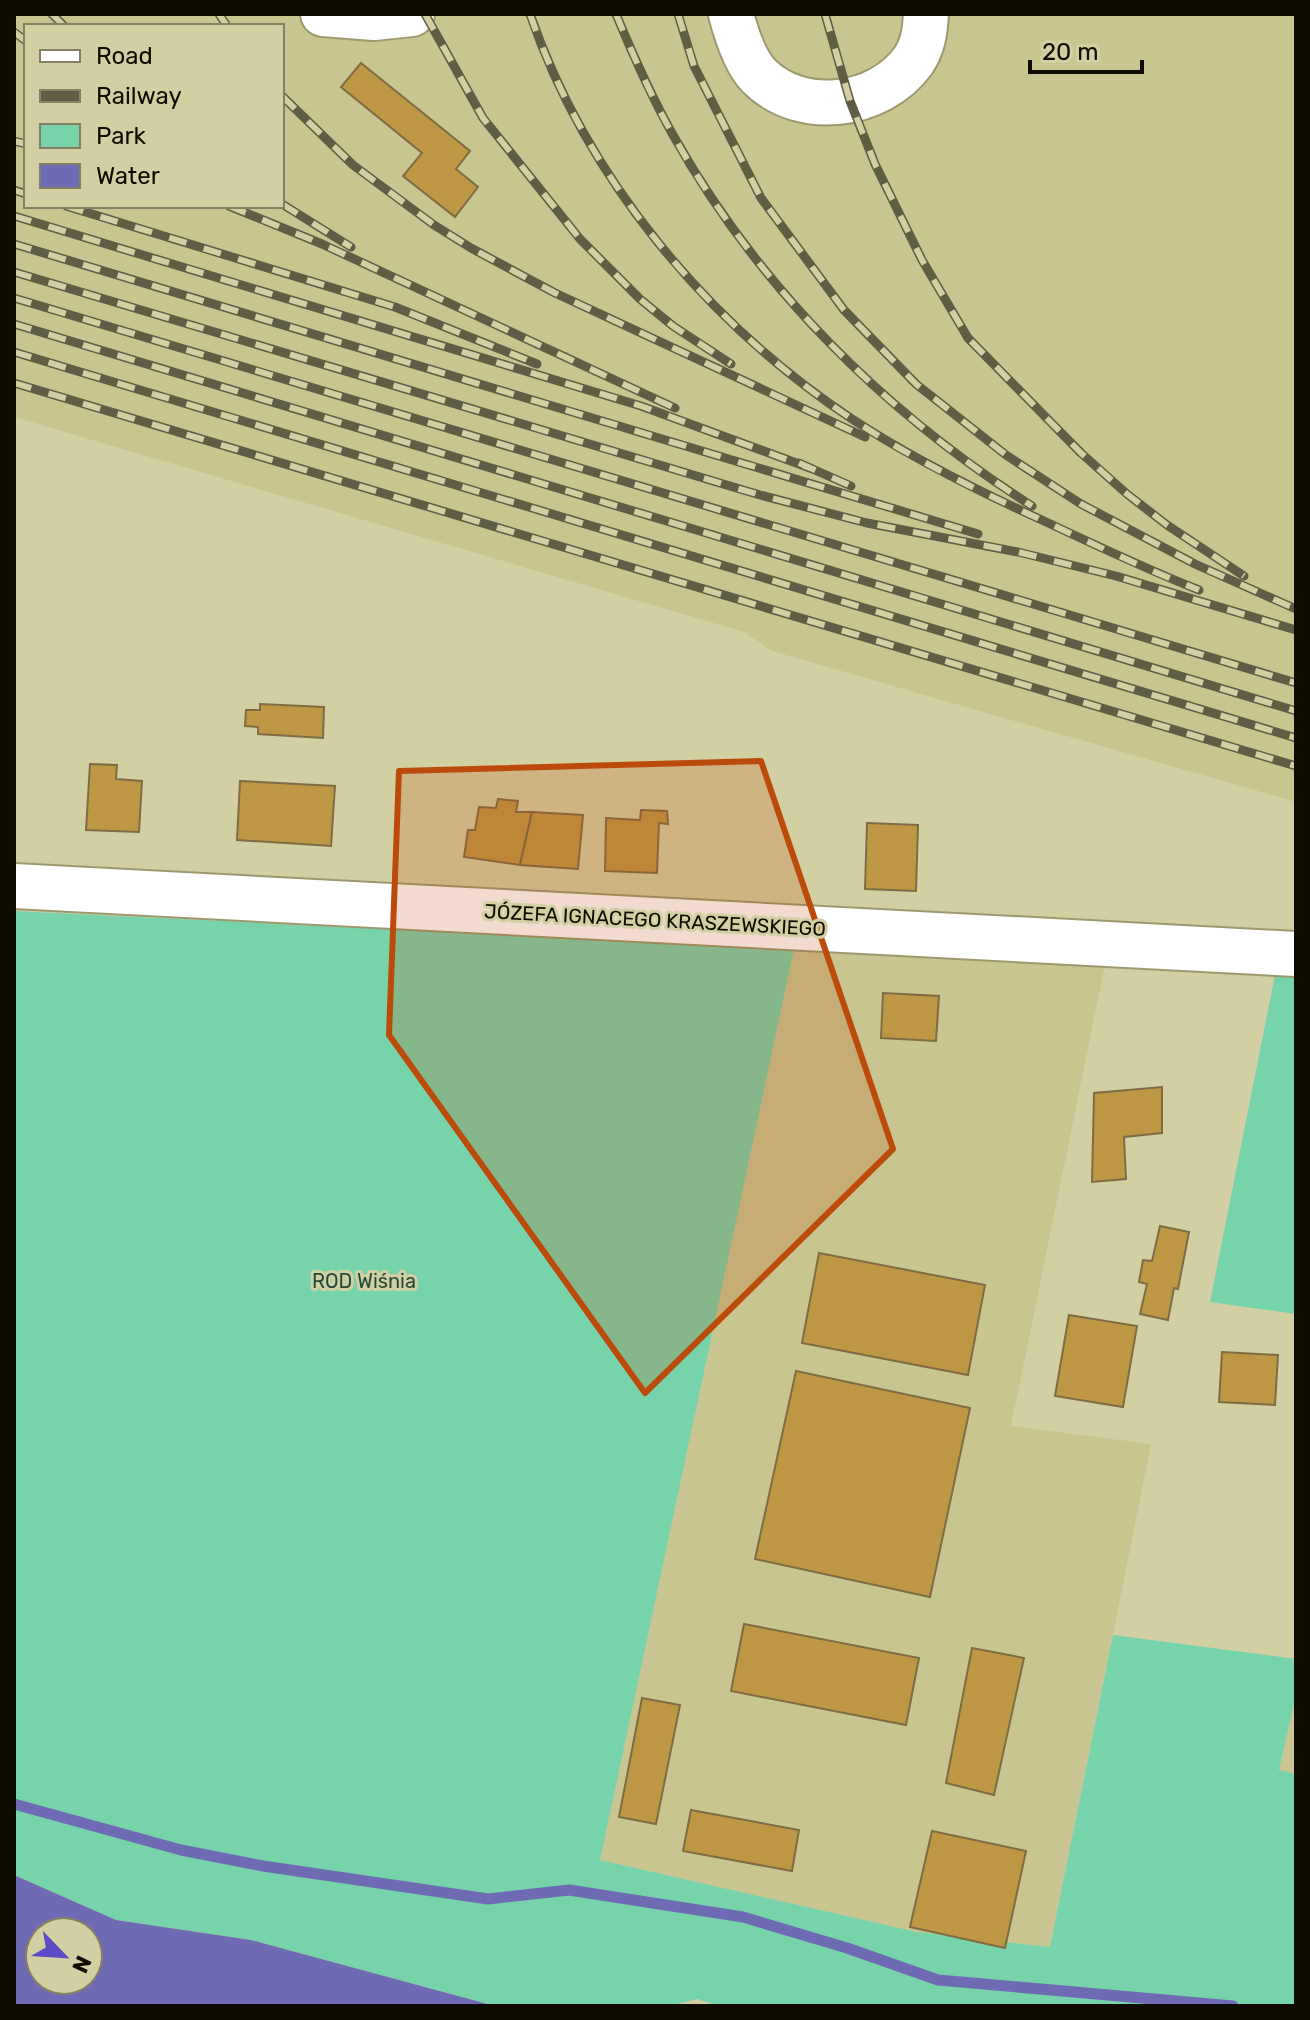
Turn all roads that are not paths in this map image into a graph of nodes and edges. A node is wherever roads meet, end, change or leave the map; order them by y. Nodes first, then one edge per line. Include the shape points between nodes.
1 (323, 14) edge
2 (412, 14) edge
3 (731, 14) edge
4 (926, 14) edge
5 (14, 886) edge
6 (1296, 954) edge

1 - 2 street
3 - 4 street via 757,74 781,93 822,104 850,101 894,81 919,48
5 - 6 street, JÓZEFA IGNACEGO KRASZEWSKIEGO

